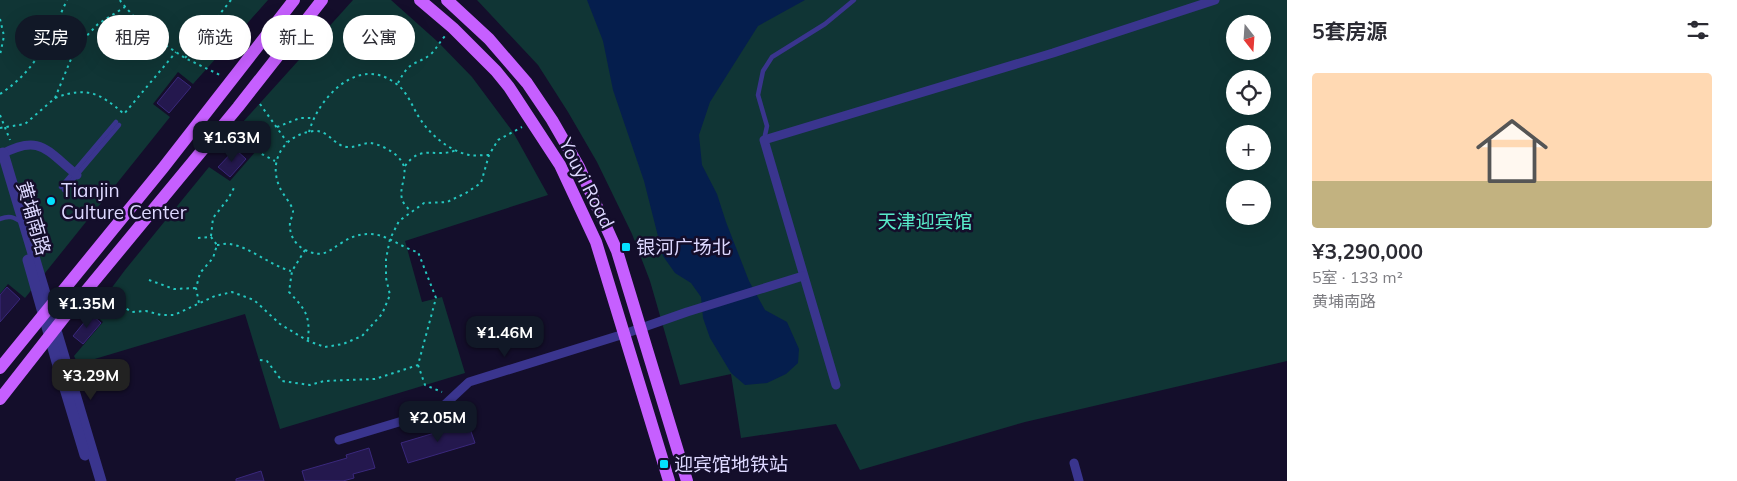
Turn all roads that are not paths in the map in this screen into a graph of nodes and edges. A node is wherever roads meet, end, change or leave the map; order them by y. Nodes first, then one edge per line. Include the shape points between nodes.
1 (294, 0) edge
2 (322, 0) edge
3 (420, 0) edge
4 (447, 0) edge
5 (854, 0) edge
6 (1215, 0) edge
7 (117, 123) dead end
8 (764, 140) junction
9 (3, 156) edge
10 (73, 175) junction
11 (62, 188) dead end
12 (0, 218) edge
13 (16, 219) junction
14 (28, 233) junction
15 (803, 276) junction
16 (46, 311) junction
17 (641, 328) junction
18 (52, 332) junction
19 (624, 334) junction
20 (0, 368) edge
21 (836, 385) dead end
22 (0, 399) edge
23 (339, 440) dead end
24 (1074, 463) dead end
25 (93, 481) edge
26 (101, 481) edge
27 (669, 481) edge
28 (687, 481) edge
29 (1079, 481) edge

1 - 16 main road
2 - 18 main road via 238,108
3 - 19 main road, Youyi Road via 453,28 509,86 560,164 596,242
4 - 17 main road, Youyi Road via 508,59 566,143 614,242
5 - 8 lane via 825,24 772,57 763,71 758,95 767,126
6 - 8 street via 1053,53
7 - 10 lane
8 - 15 street
9 - 10 street via 26,147 37,149
9 - 13 street, 黄埔南路
9 - 14 street, 黄埔南路
10 - 11 lane
12 - 13 lane via 9,216
13 - 14 lane
13 - 16 street, 黄埔南路
14 - 16 street, 黄埔南路
15 - 17 street
15 - 21 street
16 - 18 street, 黄埔南路
16 - 20 main road
17 - 19 street
17 - 28 main road, Youyi Road
18 - 22 main road
18 - 25 street, 黄埔南路
18 - 26 street, 黄埔南路
19 - 23 street via 469,382 439,410
19 - 27 main road, Youyi Road
24 - 29 street

